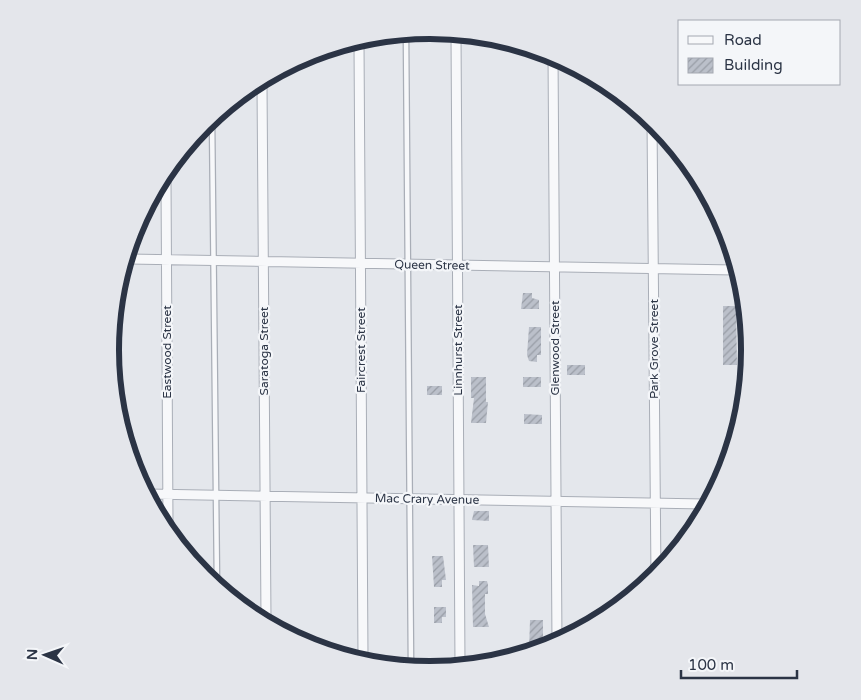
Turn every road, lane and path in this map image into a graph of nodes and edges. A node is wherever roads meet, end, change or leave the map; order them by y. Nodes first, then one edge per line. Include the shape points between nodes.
1 (406, 39) edge
2 (456, 40) edge
3 (359, 47) edge
4 (553, 64) edge
5 (262, 88) edge
6 (212, 128) edge
7 (652, 131) edge
8 (166, 186) edge
9 (133, 259) edge
10 (166, 260) junction
11 (214, 261) junction
12 (263, 262) junction
13 (360, 264) junction
14 (408, 264) junction
15 (458, 265) junction
16 (554, 267) junction
17 (653, 268) junction
18 (731, 270) edge
19 (154, 494) edge
20 (168, 494) junction
21 (216, 495) junction
22 (265, 496) junction
23 (362, 497) junction
24 (409, 498) junction
25 (459, 499) junction
26 (556, 501) junction
27 (655, 503) junction
28 (701, 504) edge
29 (168, 517) edge
30 (656, 565) edge
31 (217, 576) edge
32 (266, 614) edge
33 (557, 635) edge
34 (363, 654) edge
35 (460, 660) edge
36 (411, 661) edge

1 - 14 lane
2 - 15 street, Linnhurst Street
3 - 13 street, Faircrest Street
4 - 16 street, Glenwood Street
5 - 12 street, Saratoga Street
6 - 11 lane
7 - 17 street, Park Grove Street
8 - 10 street, Eastwood Street
9 - 10 street, Queen Street
10 - 11 street, Queen Street
10 - 20 street, Eastwood Street
11 - 12 street, Queen Street
11 - 21 lane
12 - 13 street, Queen Street
12 - 22 street, Saratoga Street
13 - 14 street, Queen Street
13 - 23 street, Faircrest Street
14 - 15 street, Queen Street
14 - 24 lane
15 - 16 street, Queen Street
15 - 25 street, Linnhurst Street
16 - 17 street, Queen Street
16 - 26 street, Glenwood Street
17 - 18 street, Queen Street
17 - 27 street, Park Grove Street
19 - 20 street, Mac Crary Avenue
20 - 21 street, Mac Crary Avenue
20 - 29 street, Eastwood Street
21 - 22 street, Mac Crary Avenue
21 - 31 lane
22 - 23 street, Mac Crary Avenue
22 - 32 street, Saratoga Street
23 - 24 street, Mac Crary Avenue
23 - 34 street, Faircrest Street
24 - 25 street, Mac Crary Avenue
24 - 36 lane
25 - 26 street, Mac Crary Avenue
25 - 35 street, Linnhurst Street
26 - 27 street, Mac Crary Avenue
26 - 33 street, Glenwood Street
27 - 28 street, Mac Crary Avenue
27 - 30 street, Park Grove Street

